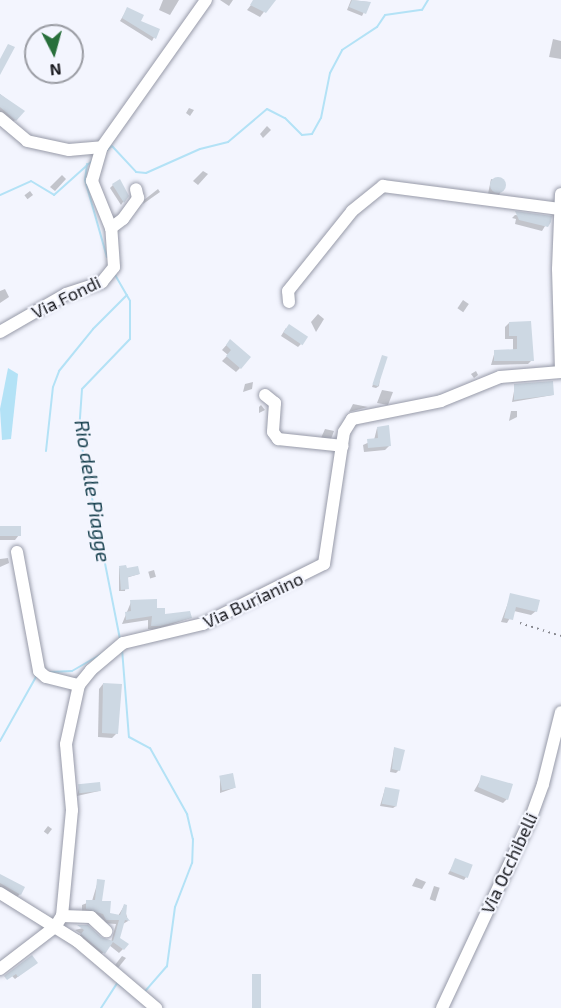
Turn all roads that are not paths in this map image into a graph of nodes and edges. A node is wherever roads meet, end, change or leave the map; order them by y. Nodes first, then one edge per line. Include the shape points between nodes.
1 (206, 0) edge
2 (0, 118) edge
3 (102, 147) junction
4 (136, 189) dead end
5 (561, 194) edge
6 (560, 209) junction
7 (111, 228) junction
8 (289, 302) dead end
9 (0, 332) edge
10 (561, 372) edge
11 (265, 395) dead end
12 (343, 446) junction
13 (17, 552) dead end
14 (79, 685) junction
15 (561, 712) edge
16 (0, 893) edge
17 (58, 922) junction
18 (106, 931) dead end
19 (0, 969) edge
20 (156, 1008) edge
21 (442, 1008) edge

1 - 3 street, Via Fondi
2 - 3 street via 27,141 69,150
3 - 7 street, Via Fondi via 92,181
4 - 7 street via 138,198
5 - 6 street
6 - 8 street via 383,186 345,220 288,291
6 - 10 street
7 - 9 street, Via Fondi via 114,267 102,282 66,294
10 - 12 street, Via Burianino via 500,377 441,401 352,419
11 - 12 street via 275,403 273,432 278,439
12 - 14 street, Via Burianino via 324,564 203,624 123,643
13 - 14 street via 39,671 46,677
14 - 17 street via 66,744 72,810
15 - 21 street, Via Occhibelli via 530,820
16 - 17 street
17 - 18 street via 91,917
17 - 19 street
17 - 20 street

